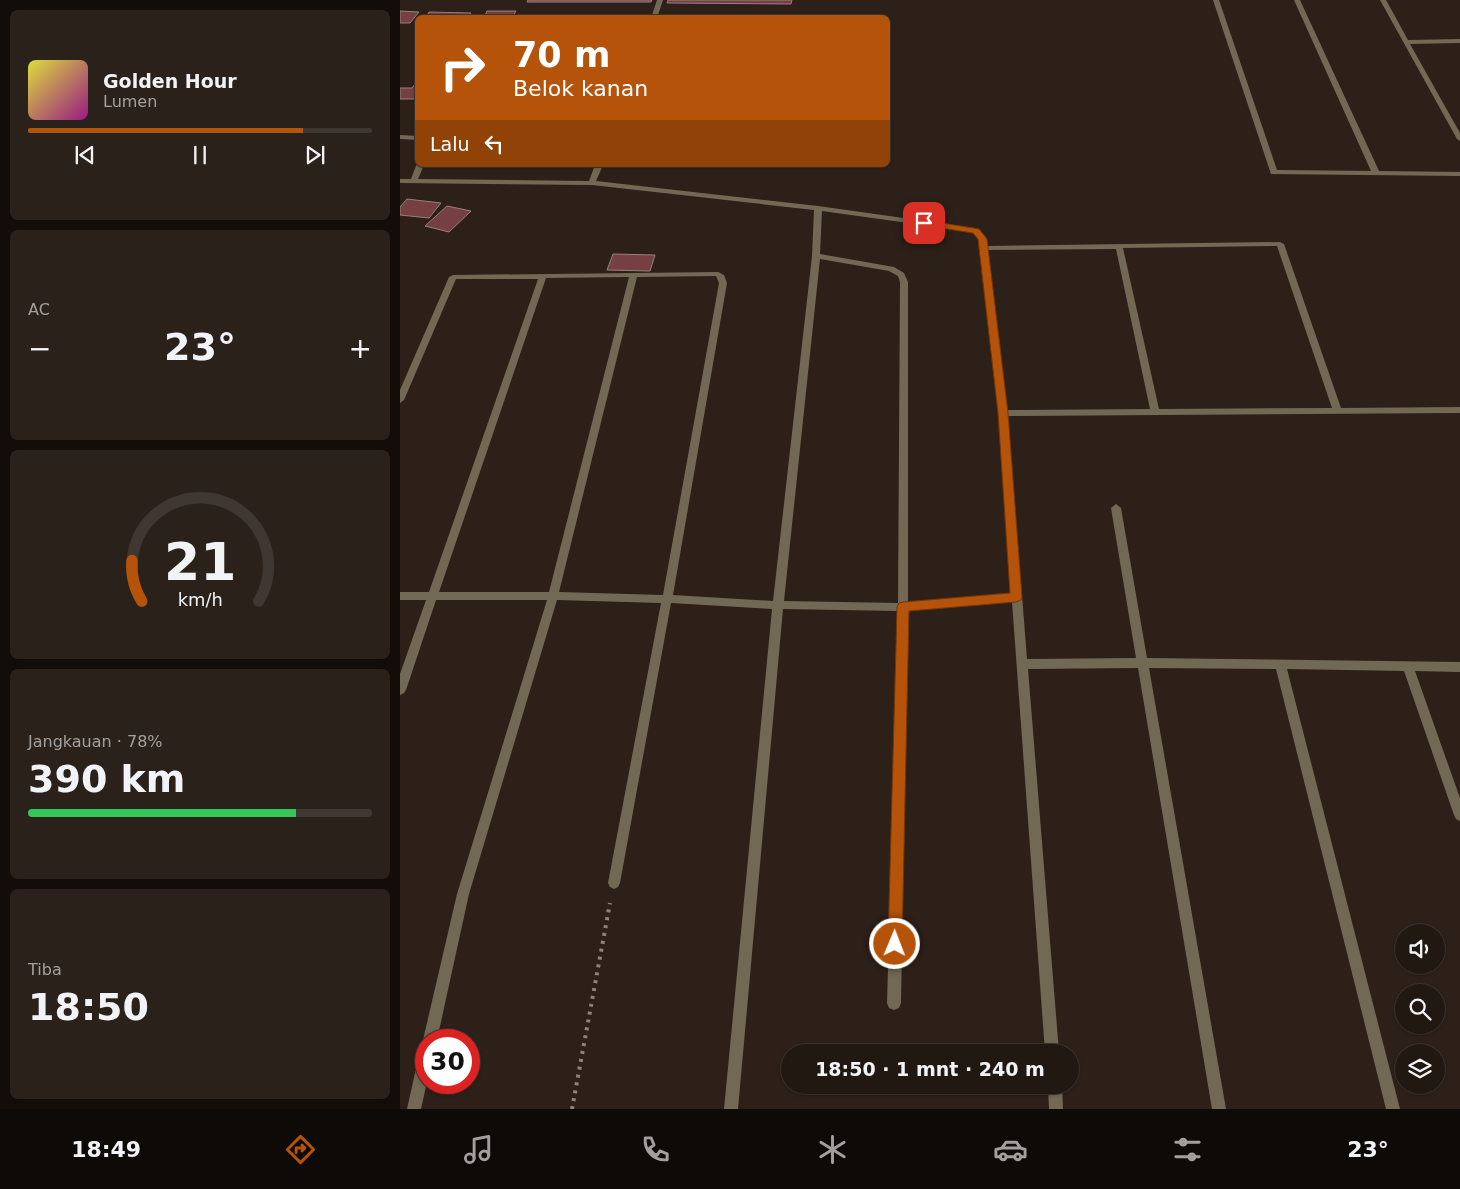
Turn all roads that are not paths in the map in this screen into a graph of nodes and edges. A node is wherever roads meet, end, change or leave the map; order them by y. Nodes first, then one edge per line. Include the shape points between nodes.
1 (660, 0) edge
2 (1216, 0) edge
3 (1297, 0) edge
4 (1383, 0) edge
5 (655, 15) edge
6 (1460, 41) edge
7 (1406, 42) junction
8 (400, 137) edge
9 (415, 138) edge
10 (1460, 139) edge
11 (419, 167) edge
12 (598, 167) edge
13 (1376, 173) junction
14 (1460, 174) edge
15 (400, 181) edge
16 (414, 181) junction
17 (592, 183) junction
18 (818, 208) junction
19 (1119, 246) junction
20 (984, 248) junction
21 (816, 256) junction
22 (634, 274) junction
23 (543, 275) junction
24 (400, 400) edge
25 (1460, 410) edge
26 (1338, 411) junction
27 (1155, 412) junction
28 (1003, 413) junction
29 (1116, 508) dead end
30 (400, 596) edge
31 (433, 596) junction
32 (553, 596) junction
33 (1016, 597) junction
34 (667, 599) junction
35 (778, 605) junction
36 (903, 607) junction
37 (1142, 663) junction
38 (1023, 664) junction
39 (1280, 665) junction
40 (1408, 666) junction
41 (1460, 667) edge
42 (400, 690) edge
43 (1460, 815) edge
44 (614, 883) road end
45 (894, 1003) dead end
46 (432, 1029) edge
47 (1051, 1044) edge
48 (417, 1094) edge
49 (1055, 1094) edge
50 (414, 1109) edge
51 (731, 1109) edge
52 (1056, 1109) edge
53 (1219, 1109) edge
54 (1393, 1109) edge

1 - 5 street
2 - 13 street via 1274,172
3 - 13 street
4 - 7 street
6 - 7 street
7 - 10 street
8 - 9 street
11 - 16 street
12 - 17 street
13 - 14 street
15 - 16 street
16 - 17 street
17 - 18 street
18 - 20 street via 976,230
18 - 21 street
19 - 20 street
19 - 26 street via 1280,244
19 - 27 street
20 - 28 street
21 - 35 street
21 - 36 street via 891,270 901,275 904,282
22 - 23 street
22 - 32 street
22 - 34 street via 718,274 723,283
23 - 24 street via 453,277
23 - 31 street
25 - 26 street
26 - 27 street
27 - 28 street
28 - 33 street
29 - 37 street
30 - 31 street
31 - 32 street
31 - 42 street
32 - 34 street
32 - 46 street via 463,894
33 - 36 street
33 - 38 street
34 - 35 street
34 - 44 street
35 - 36 street
35 - 51 street
36 - 45 street
37 - 38 street
37 - 39 street
37 - 53 street
38 - 47 street
39 - 40 street
39 - 54 street
40 - 41 street
40 - 43 street
48 - 50 street
49 - 52 street

